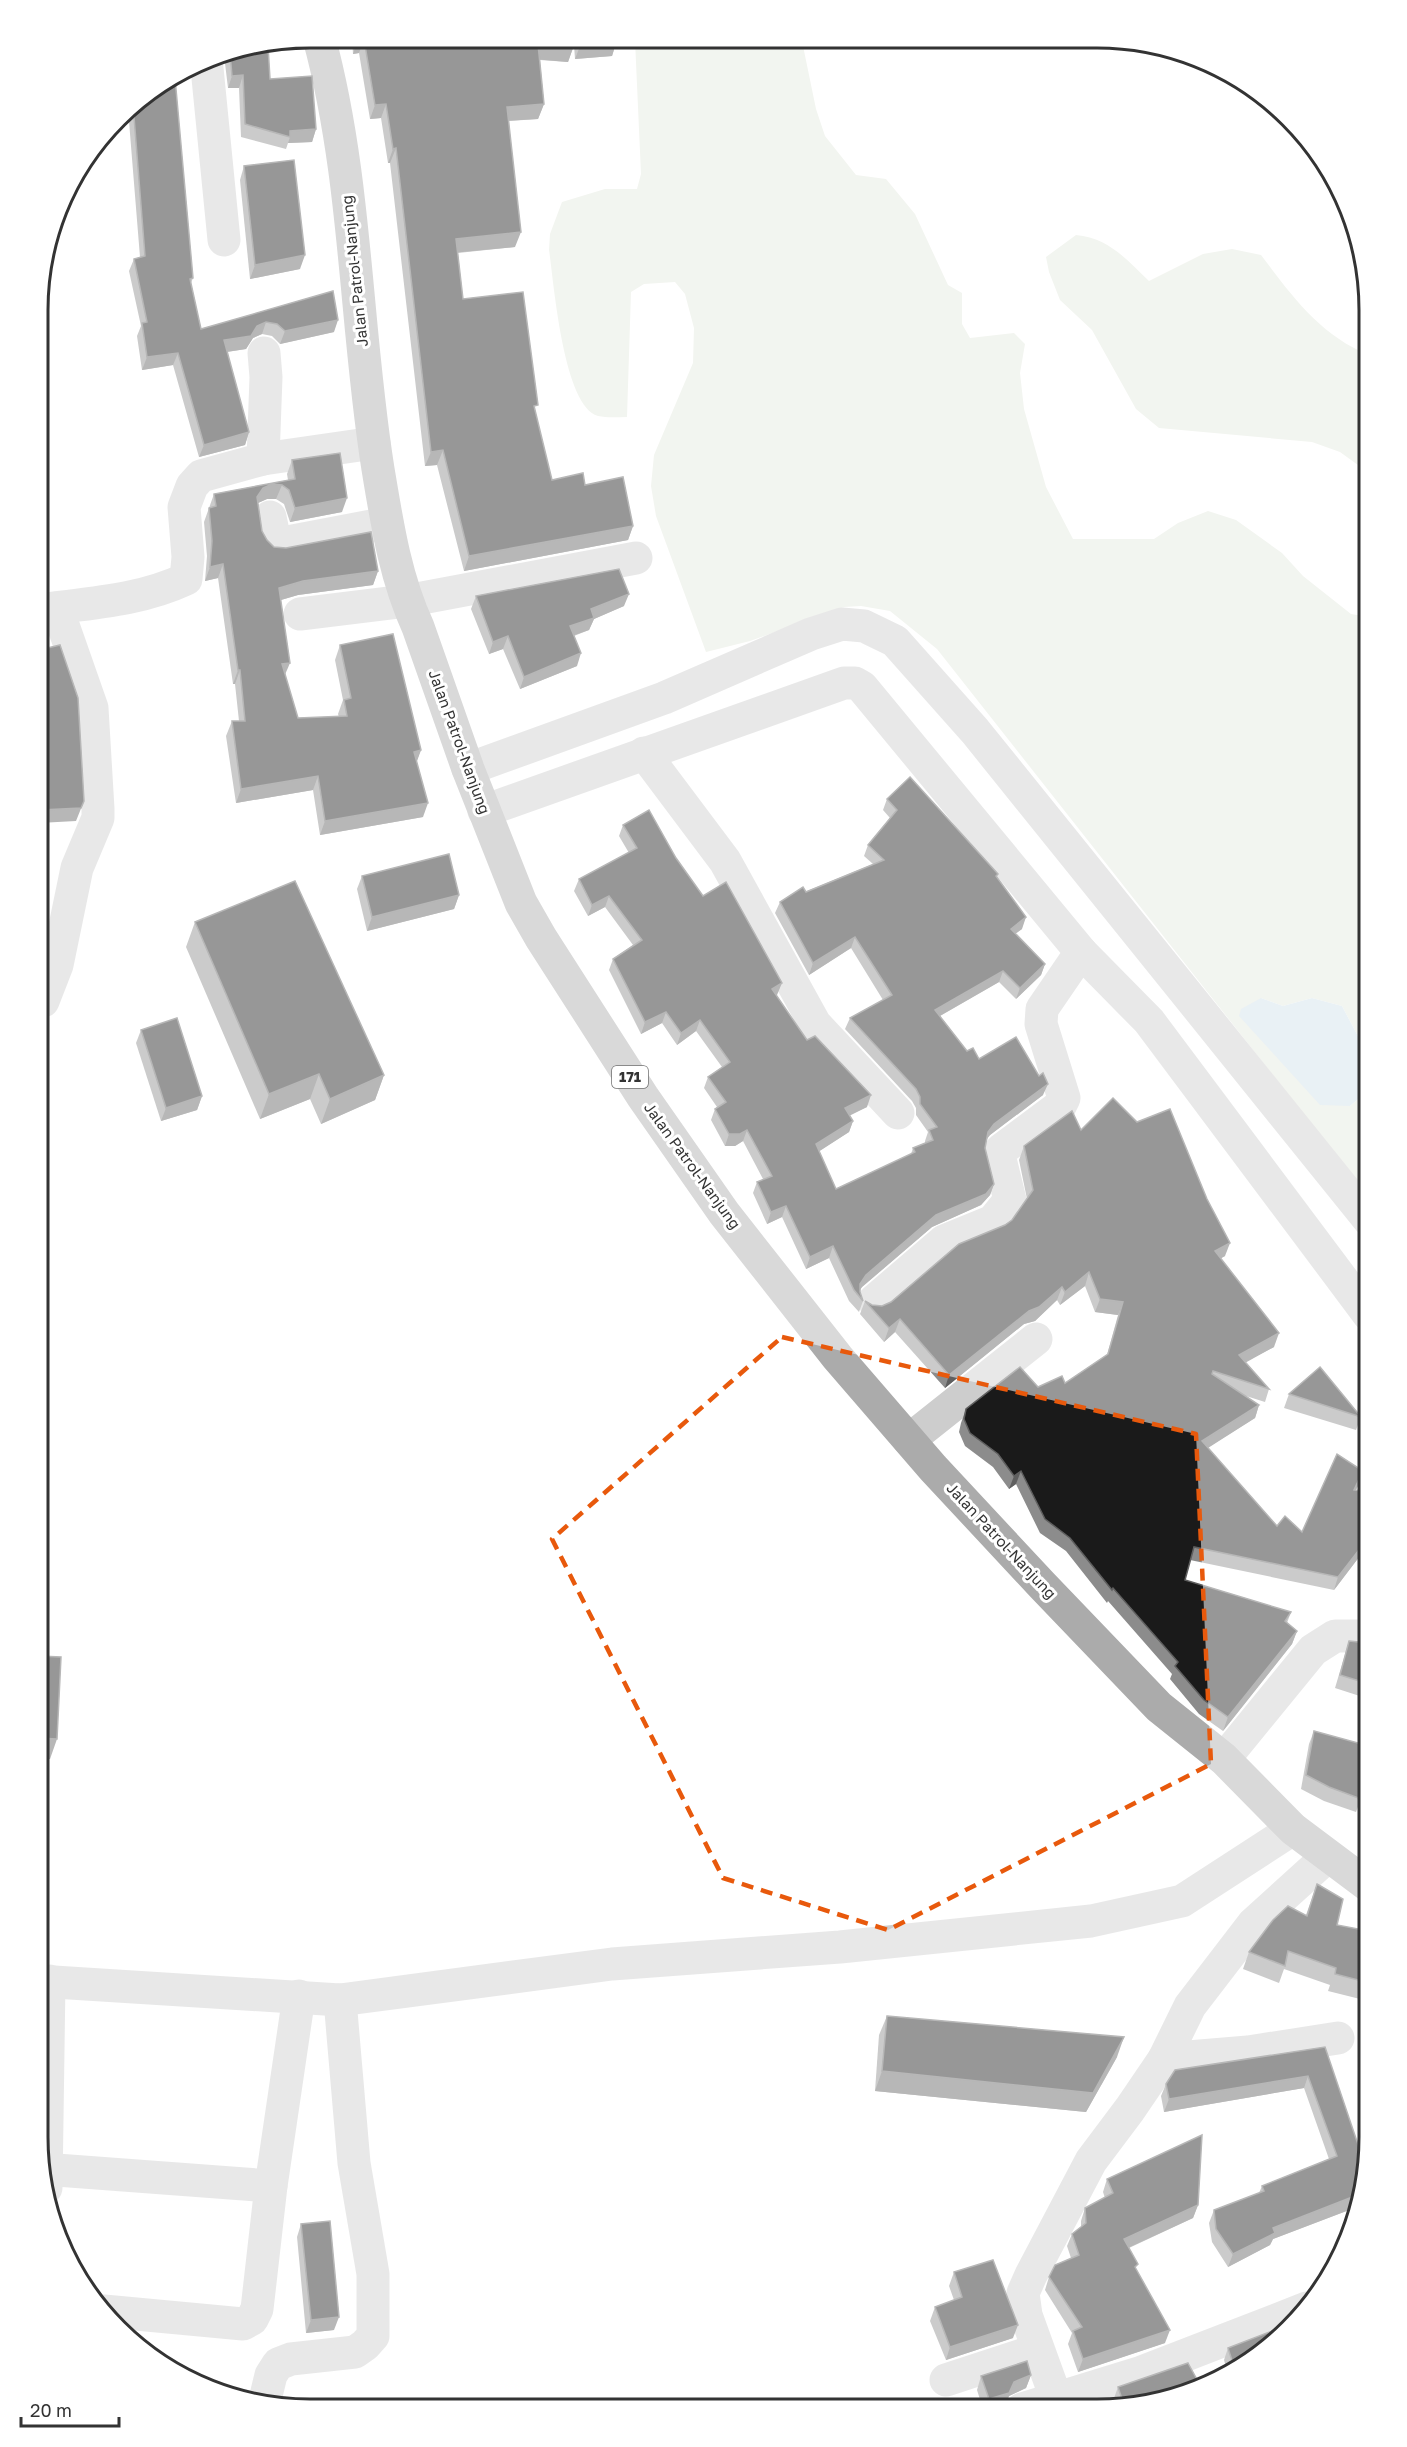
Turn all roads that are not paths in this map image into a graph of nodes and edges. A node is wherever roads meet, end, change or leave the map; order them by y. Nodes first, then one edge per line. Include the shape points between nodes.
1 (322, 48) edge
2 (207, 69) edge
3 (224, 240) dead end
4 (264, 352) dead end
5 (374, 443) junction
6 (263, 459) junction
7 (270, 517) dead end
8 (387, 522) junction
9 (636, 558) dead end
10 (406, 601) junction
11 (48, 609) edge
12 (300, 614) dead end
13 (644, 753) junction
14 (468, 769) junction
15 (484, 811) junction
16 (1081, 952) junction
17 (48, 988) edge
18 (898, 1113) dead end
19 (1359, 1208) edge
20 (874, 1301) dead end
21 (1359, 1302) edge
22 (1036, 1339) dead end
23 (909, 1440) junction
24 (1359, 1636) edge
25 (1224, 1759) junction
26 (1293, 1829) junction
27 (1328, 1856) junction
28 (1359, 1879) edge
29 (48, 1981) edge
30 (299, 1996) junction
31 (340, 2000) junction
32 (1338, 2038) dead end
33 (1164, 2059) junction
34 (51, 2175) edge
35 (271, 2186) junction
36 (1289, 2315) edge
37 (121, 2318) edge
38 (1037, 2349) junction
39 (946, 2380) dead end
40 (266, 2395) edge
41 (1106, 2396) edge
42 (1056, 2399) edge
43 (1088, 2399) edge

1 - 5 main road, Jalan Patrol-Nanjung / 171 via 341,149
2 - 3 street
4 - 6 street via 267,377
5 - 6 street
5 - 8 main road, Jalan Patrol-Nanjung / 171
6 - 11 street via 201,476 192,486 184,507 186,579 138,597
7 - 8 street via 278,544
8 - 10 main road, Jalan Patrol-Nanjung / 171
9 - 10 street
10 - 12 street
10 - 14 main road, Jalan Patrol-Nanjung / 171
11 - 17 street via 92,708 98,809 98,818 77,868 57,965
13 - 15 street
13 - 16 street via 844,683 855,683
13 - 18 street via 725,861 815,1024
14 - 15 main road, Jalan Patrol-Nanjung / 171
14 - 19 street via 664,698 842,624 864,626 895,641 975,731
15 - 23 main road, Jalan Patrol-Nanjung / 171 via 521,903 643,1097 724,1213 838,1358
16 - 20 street via 1042,1010 1041,1024 1064,1098 1060,1106 1001,1150 1010,1200 993,1221 944,1241
16 - 21 street via 1149,1021
22 - 23 street
23 - 25 main road, Jalan Patrol-Nanjung / 171 via 1159,1707
24 - 25 street via 1335,1636 1313,1650
25 - 26 main road, Jalan Patrol-Nanjung / 171
26 - 27 main road, Jalan Patrol-Nanjung / 171
26 - 31 street via 1182,1901 1091,1921 840,1947 612,1964
27 - 28 main road, Jalan Patrol-Nanjung / 171
27 - 33 street via 1253,1924 1190,2006
29 - 30 street
30 - 31 street
30 - 35 street
31 - 40 street via 354,2163 373,2274 373,2336 355,2352 278,2364
32 - 33 street via 1248,2052
33 - 38 street via 1091,2161 1030,2275 1023,2294
34 - 35 street
35 - 37 street via 258,2309 252,2319 243,2325
36 - 41 street via 1142,2372
38 - 39 street
38 - 42 street
41 - 43 street

